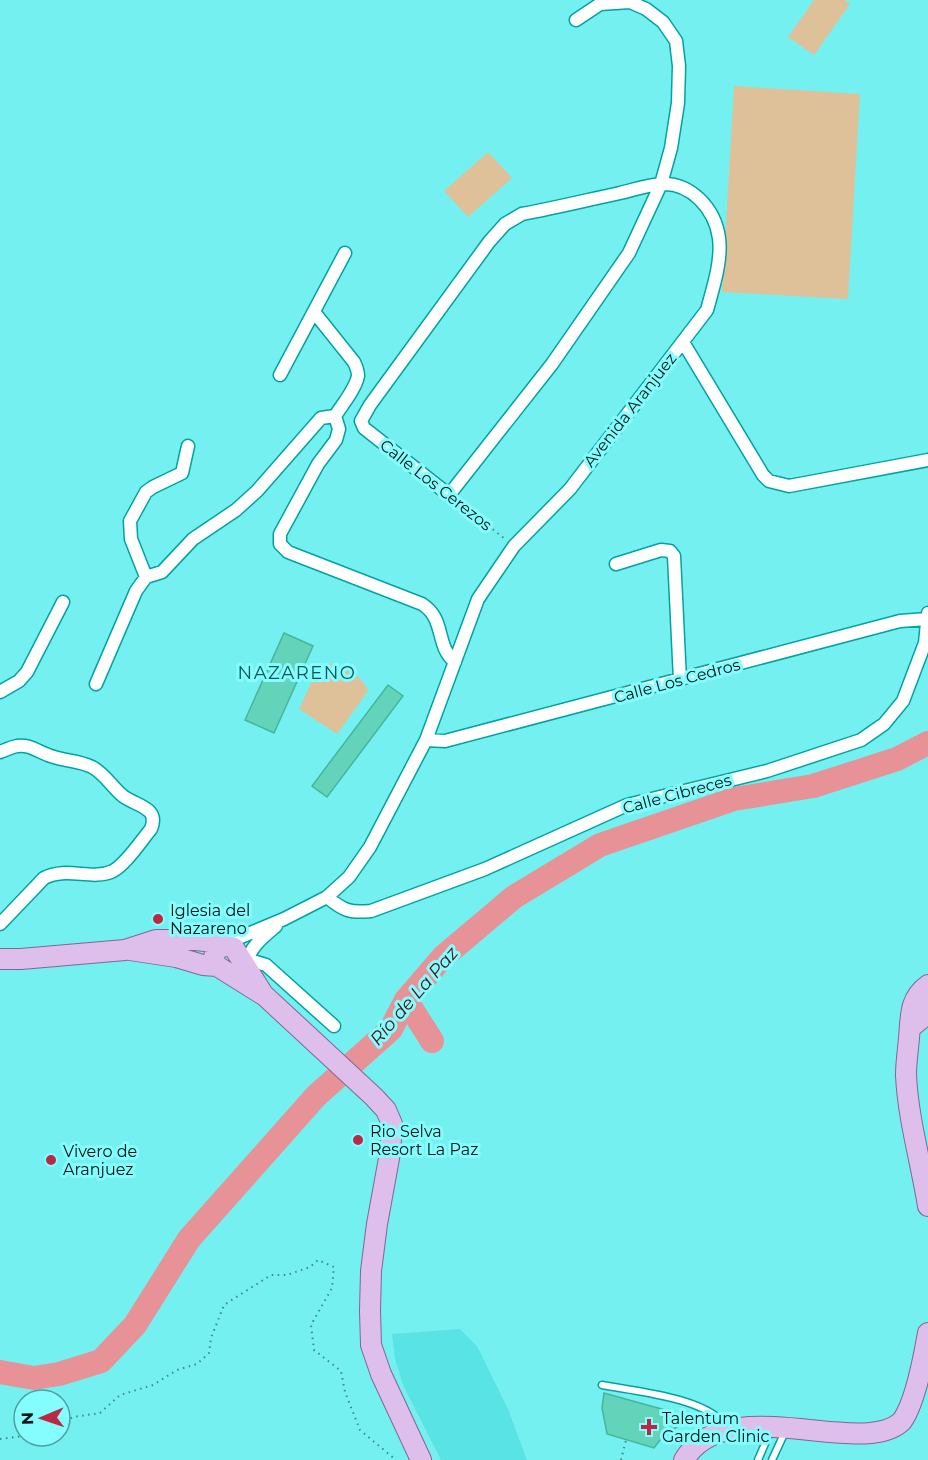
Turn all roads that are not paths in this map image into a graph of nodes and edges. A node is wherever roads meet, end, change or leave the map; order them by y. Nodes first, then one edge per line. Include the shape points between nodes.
1 (576, 20) dead end
2 (661, 184) junction
3 (345, 253) dead end
4 (314, 312) junction
5 (683, 342) junction
6 (280, 375) dead end
7 (334, 416) junction
8 (362, 421) joint
9 (188, 446) dead end
10 (928, 460) edge
11 (616, 564) dead end
12 (146, 577) junction
13 (63, 602) dead end
14 (928, 613) edge
15 (927, 619) edge
16 (455, 662) junction
17 (680, 680) junction
18 (96, 684) dead end
19 (0, 692) edge
20 (426, 740) junction
21 (0, 753) edge
22 (327, 897) junction
23 (284, 919) junction
24 (0, 924) edge
25 (125, 950) junction
26 (236, 954) junction
27 (0, 959) edge
28 (221, 968) junction
29 (928, 985) edge
30 (265, 996) junction
31 (928, 1009) edge
32 (334, 1026) dead end
33 (910, 1028) junction
34 (928, 1206) edge
35 (928, 1333) edge
36 (602, 1385) dead end
37 (728, 1431) junction
38 (777, 1433) junction
39 (421, 1460) edge
40 (684, 1460) edge
41 (758, 1460) edge
42 (772, 1460) edge

1 - 2 street via 600,4 630,2 663,22 676,40 678,103
2 - 5 street, Avenida Aranjuez via 695,194 713,219 719,238 716,278 707,310
2 - 8 street, Avenida Aranjuez via 522,214 505,224
2 - 8 street, Calle Los Cerezos via 629,253 552,364 449,495 364,428
3 - 4 street
4 - 6 street
4 - 7 street via 357,370 354,385
5 - 10 street via 769,481 789,486
5 - 16 street, Avenida Aranjuez via 570,489 514,546 478,599
7 - 12 street via 321,418 236,510 193,539 162,572
7 - 16 street via 339,429 336,440 318,464 280,534 280,544 288,552 431,609 445,650
9 - 12 street via 182,473 146,492 130,521 131,539
11 - 17 street via 661,550 674,556
12 - 18 street via 136,591
13 - 19 street via 27,672
14 - 15 street, Calle Cibreces
15 - 17 street, Calle Los Cedros via 900,621
15 - 22 street, Calle Cibreces via 925,643 903,701 884,724 861,740 767,771 627,805 485,869 371,911 355,913 341,909
16 - 20 street, Avenida Aranjuez
17 - 20 street, Calle Los Cedros via 445,741
20 - 22 street, Avenida Aranjuez via 370,847 349,877
21 - 24 street via 28,746 51,757 92,767 122,795 148,809 154,822 113,871 53,873
22 - 23 street, Avenida Aranjuez
23 - 26 street via 254,946
23 - 26 street, Avenida Aranjuez via 236,939
25 - 26 main road via 156,940 195,940 216,942
25 - 27 main road
25 - 28 main road
26 - 28 main road via 219,948 214,954
26 - 30 main road
26 - 32 street via 266,965
28 - 30 main road
29 - 33 main road via 912,1006
30 - 39 main road via 374,1097 392,1124 371,1271 372,1345 381,1374
31 - 33 main road
33 - 34 main road via 906,1074
35 - 38 main road via 922,1366 903,1421 888,1435 831,1440
36 - 37 lane via 705,1408
37 - 38 main road
37 - 40 main road via 700,1444
38 - 41 lane
38 - 42 lane

